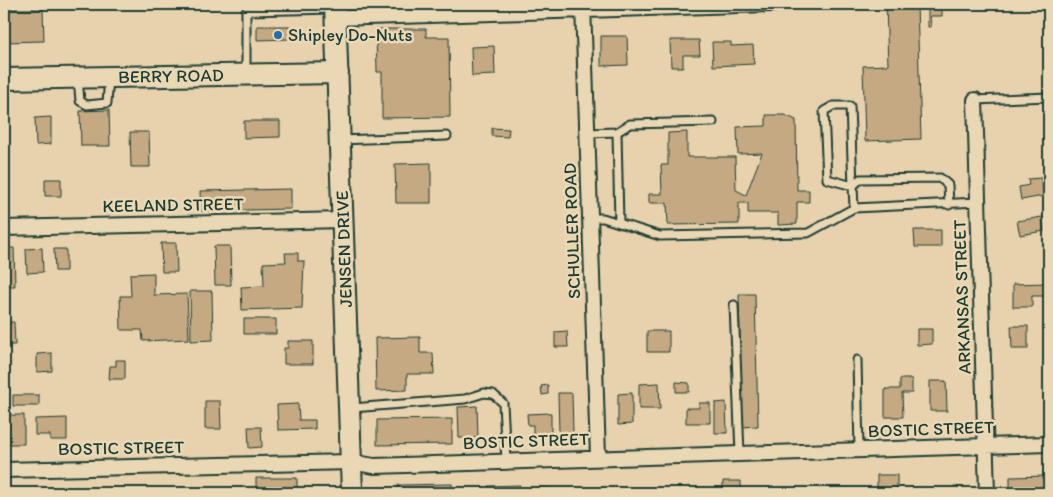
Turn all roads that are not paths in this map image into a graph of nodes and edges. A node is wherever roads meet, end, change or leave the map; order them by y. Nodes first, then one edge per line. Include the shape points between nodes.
1 (747, 4) edge
2 (773, 4) edge
3 (583, 6) edge
4 (336, 10) edge
5 (338, 73) junction
6 (246, 75) junction
7 (109, 77) junction
8 (78, 78) junction
9 (4, 79) edge
10 (1049, 97) edge
11 (975, 100) joint
12 (713, 122) dead end
13 (617, 132) junction
14 (587, 133) junction
15 (447, 136) dead end
16 (340, 140) junction
17 (853, 186) junction
18 (978, 202) junction
19 (948, 205) junction
20 (854, 208) junction
21 (590, 218) junction
22 (343, 220) junction
23 (619, 223) junction
24 (4, 228) edge
25 (734, 304) dead end
26 (857, 360) dead end
27 (349, 408) junction
28 (1049, 444) edge
29 (985, 446) junction
30 (859, 450) junction
31 (740, 454) junction
32 (598, 457) junction
33 (506, 461) junction
34 (351, 462) junction
35 (4, 470) edge
36 (352, 493) edge
37 (987, 493) edge

1 - 2 street
1 - 3 street
3 - 4 street
3 - 14 street, SCHULLER ROAD
4 - 5 main road, JENSEN DRIVE
4 - 6 lane via 246,11
5 - 6 main road, BERRY ROAD
5 - 16 main road, JENSEN DRIVE
6 - 7 main road, BERRY ROAD
7 - 8 main road, BERRY ROAD
7 - 8 lane via 107,103 87,105 80,101 78,95
8 - 9 main road, BERRY ROAD
10 - 11 lane
11 - 18 street, ARKANSAS STREET
12 - 13 lane via 630,124
13 - 14 lane
13 - 23 lane
14 - 21 street, SCHULLER ROAD
15 - 16 lane
16 - 22 main road, JENSEN DRIVE
17 - 17 lane via 827,180 824,111 832,106 850,106
17 - 19 lane via 860,179 940,178 948,185
17 - 20 lane
18 - 19 lane
18 - 29 street, ARKANSAS STREET
19 - 20 lane
20 - 23 lane via 808,233 660,236
21 - 23 lane
21 - 32 street, SCHULLER ROAD
22 - 24 street, KEELAND STREET
22 - 27 main road, JENSEN DRIVE
25 - 31 lane
26 - 30 lane
27 - 33 lane via 492,394 503,403
27 - 34 main road, JENSEN DRIVE
28 - 29 street, BOSTIC STREET
29 - 30 street, BOSTIC STREET
29 - 37 street, ARKANSAS STREET
30 - 31 street, BOSTIC STREET
31 - 32 street, BOSTIC STREET
32 - 33 street, BOSTIC STREET
33 - 34 street, BOSTIC STREET via 374,466
34 - 35 street, BOSTIC STREET
34 - 36 main road, JENSEN DRIVE

